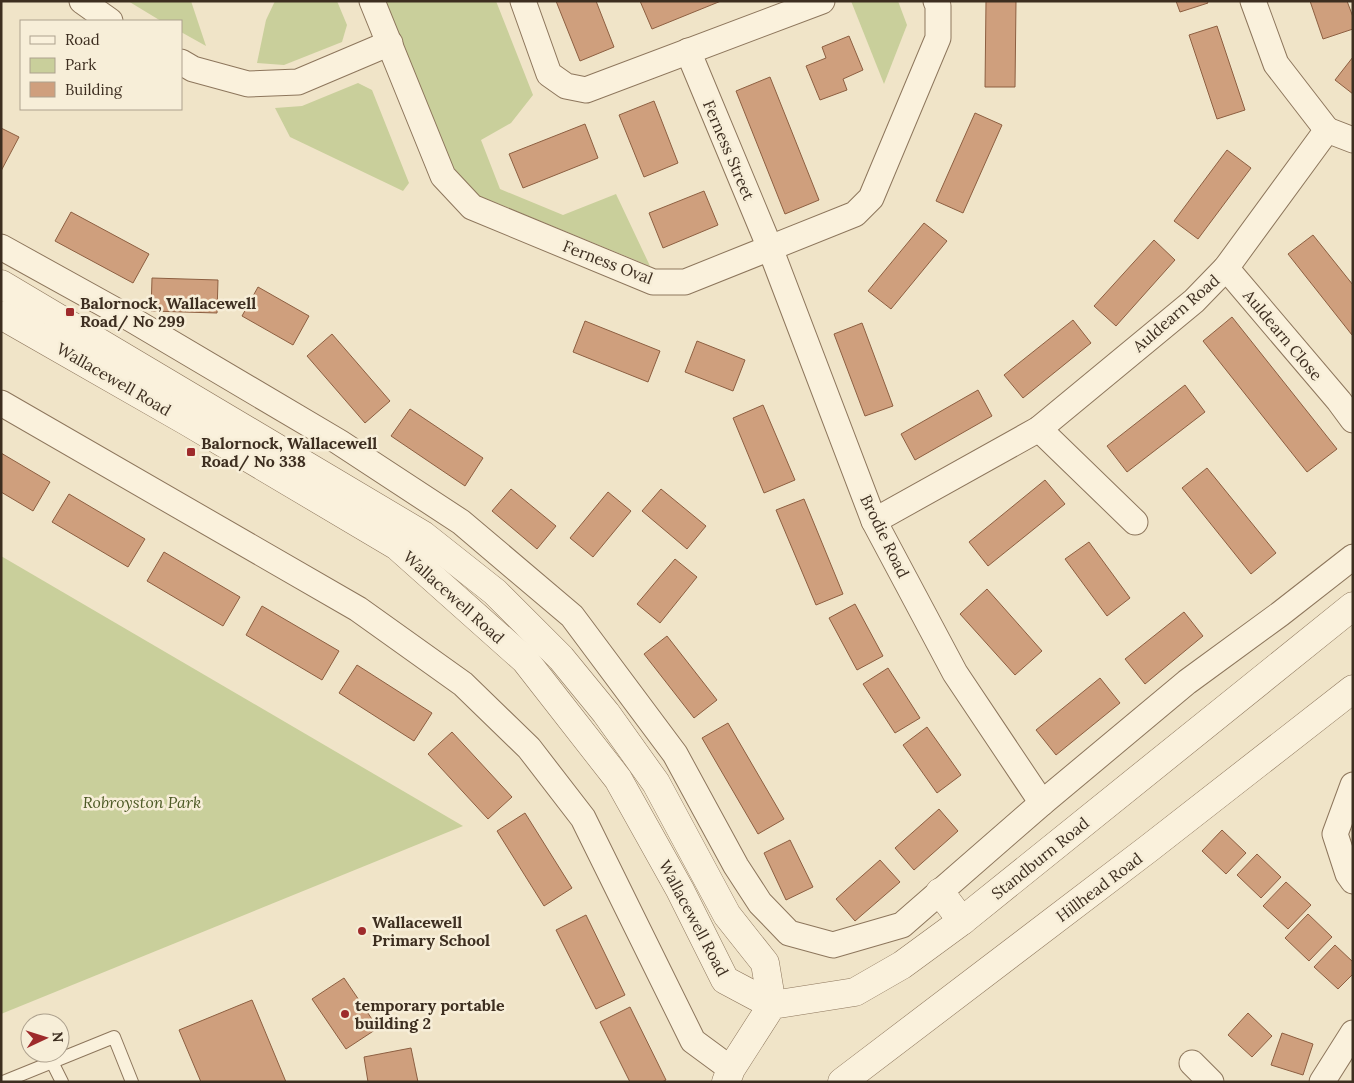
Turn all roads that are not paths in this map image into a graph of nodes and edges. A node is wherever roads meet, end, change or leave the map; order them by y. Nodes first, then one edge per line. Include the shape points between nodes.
1 (82, 1) edge
2 (372, 1) edge
3 (523, 1) edge
4 (822, 1) edge
5 (936, 1) edge
6 (1253, 1) edge
7 (109, 20) edge
8 (390, 43) junction
9 (688, 51) junction
10 (182, 63) edge
11 (1327, 130) junction
12 (1353, 140) edge
13 (1, 246) edge
14 (770, 248) junction
15 (1226, 268) junction
16 (1, 284) edge
17 (1, 315) edge
18 (1, 403) edge
19 (1348, 404) edge
20 (1039, 429) junction
21 (874, 521) junction
22 (1135, 522) dead end
23 (1353, 557) edge
24 (1353, 606) edge
25 (1353, 689) edge
26 (1353, 785) edge
27 (1042, 802) junction
28 (1353, 881) edge
29 (940, 892) junction
30 (962, 921) junction
31 (772, 1005) junction
32 (1353, 1033) edge
33 (70, 1055) edge
34 (50, 1063) edge
35 (52, 1063) edge
36 (1192, 1063) dead end
37 (728, 1076) edge
38 (3, 1082) edge
39 (62, 1082) edge
40 (132, 1082) edge
41 (842, 1082) edge
42 (1211, 1082) edge
43 (1322, 1082) edge

1 - 7 street
2 - 8 street, Ferness Oval
3 - 9 street via 549,74 566,86 586,90
4 - 9 street
5 - 14 street, Ferness Oval via 938,38 871,198 855,214
6 - 11 street via 1276,64
8 - 10 street via 298,82 248,84
8 - 14 street, Ferness Oval via 443,176 472,206 653,282 685,282
9 - 14 street, Ferness Street
11 - 12 street
11 - 15 street, Auldearn Road
13 - 29 street via 339,442 461,522 572,616 675,754 736,866 760,903 789,933 833,945 902,925
14 - 21 street, Brodie Road
15 - 19 street, Auldearn Close
15 - 20 street, Auldearn Road via 1194,301
16 - 31 street, Wallacewell Road via 422,535 495,592 561,658 606,713 656,783 728,915 765,963
17 - 31 street, Wallacewell Road via 397,546 525,660 618,779 680,890 725,980
18 - 37 street via 358,609 463,684 529,748 583,818 693,1041
20 - 21 street, Auldearn Road
20 - 22 street
21 - 27 street, Brodie Road via 955,673
23 - 27 street via 1186,682
24 - 30 street, Standburn Road
25 - 41 street, Hillhead Road
26 - 28 street via 1335,834
27 - 29 street
29 - 30 street
30 - 31 street, Standburn Road via 902,965 855,992
31 - 37 street
32 - 43 street
33 - 40 lane via 114,1037
34 - 38 lane
35 - 39 lane
36 - 42 street

